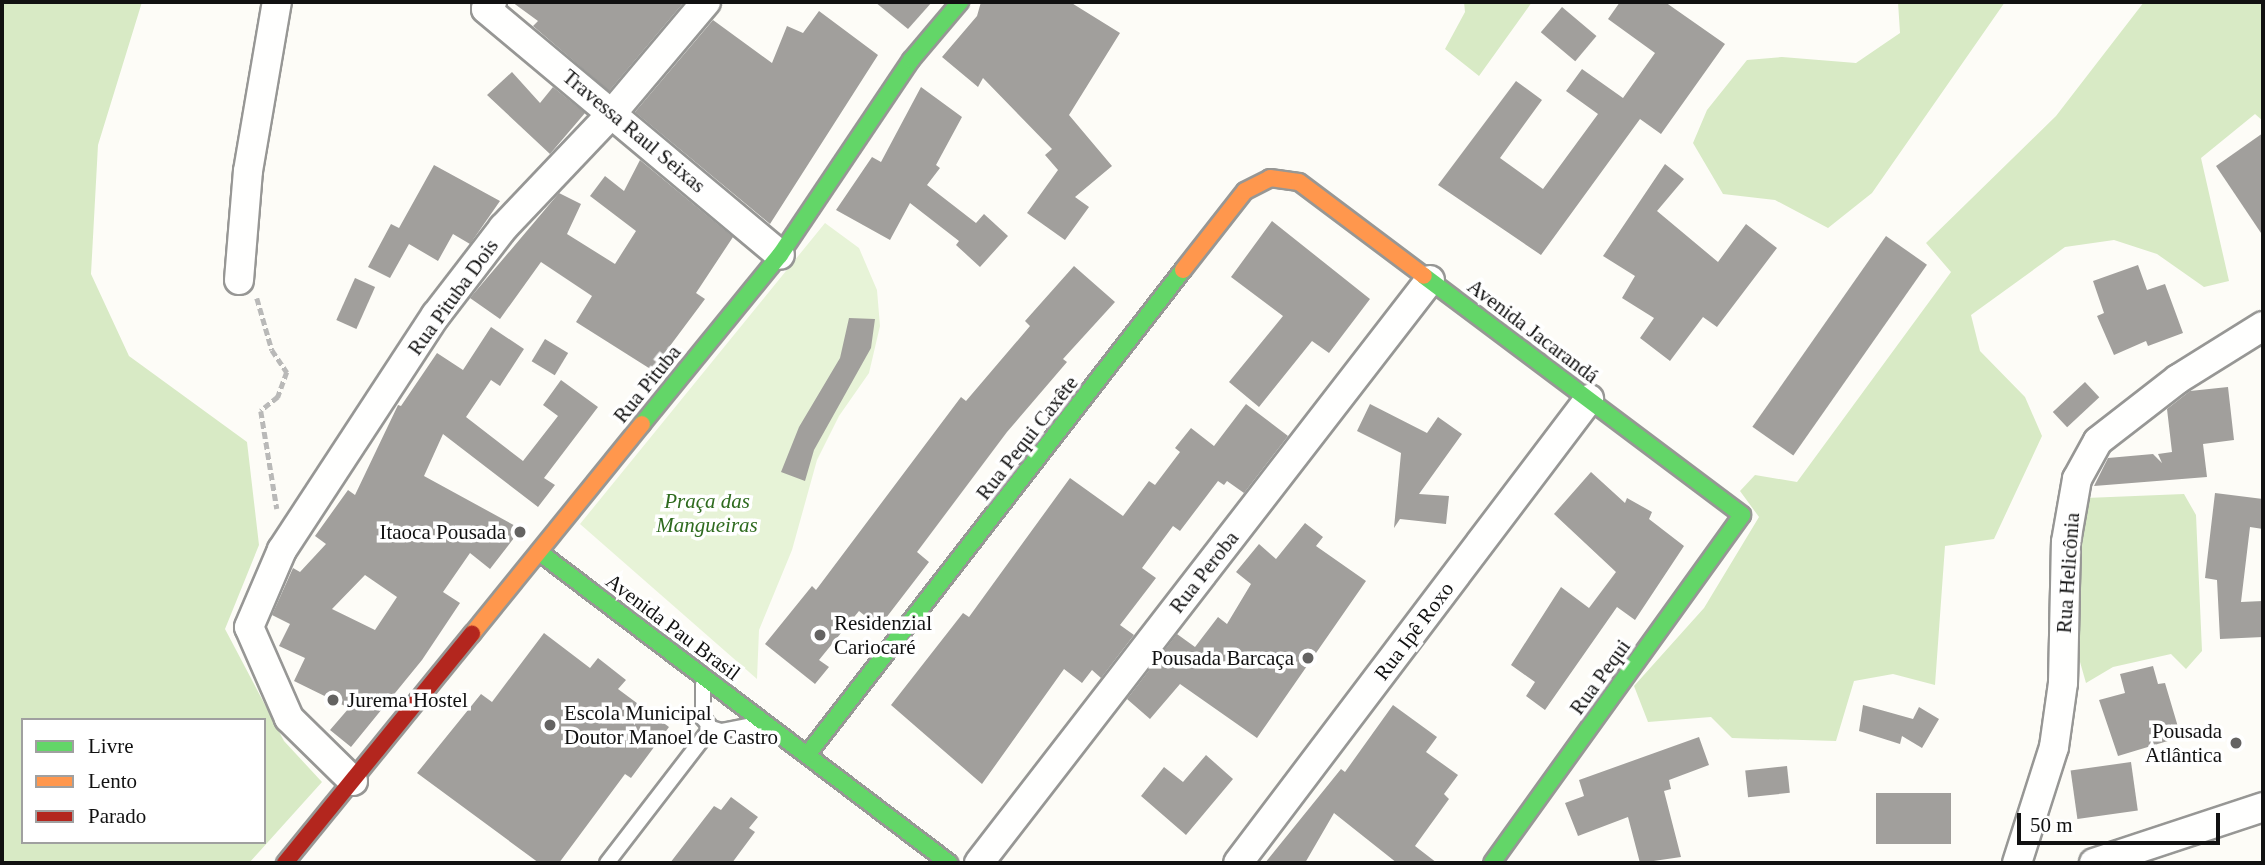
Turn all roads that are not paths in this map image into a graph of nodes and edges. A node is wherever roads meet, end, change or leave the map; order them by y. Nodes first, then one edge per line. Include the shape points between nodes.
1 (277, 2) edge
2 (706, 2) edge
3 (960, 2) edge
4 (489, 6) edge
5 (613, 112) junction
6 (1298, 182) joint
7 (780, 255) junction
8 (239, 280) road end
9 (1430, 280) junction
10 (2263, 326) edge
11 (1589, 399) junction
12 (1742, 515) joint
13 (539, 552) junction
14 (703, 675) junction
15 (763, 723) junction
16 (711, 727) junction
17 (807, 755) junction
18 (353, 781) junction
19 (2263, 807) edge
20 (285, 863) edge
21 (607, 863) edge
22 (949, 863) edge
23 (979, 863) edge
24 (1238, 863) edge
25 (1492, 863) edge
26 (2017, 863) edge
27 (2094, 863) edge

1 - 8 street via 248,171
2 - 5 street, Rua Pituba Dois
3 - 7 street, Rua Pituba via 911,60
4 - 5 street, Travessa Raul Seixas
5 - 7 street, Travessa Raul Seixas
5 - 18 street, Rua Pituba Dois via 503,228 436,315 282,550 249,627 289,718
6 - 9 street, Avenida Jacarandá
6 - 17 street, Rua Pequi Caxête via 1270,178 1245,191
7 - 13 street, Rua Pituba
9 - 11 street, Avenida Jacarandá
9 - 23 street, Rua Peroba
10 - 26 street, Rua Helicônia via 2178,379 2098,441 2077,479 2066,542 2063,683 2054,747
11 - 12 street, Avenida Jacarandá
11 - 24 street, Rua Ipê Roxo
12 - 25 street, Rua Pequi
13 - 14 street, Avenida Pau Brasil
13 - 18 street, Rua Pituba
14 - 15 street, Avenida Pau Brasil
14 - 16 lane via 703,718
15 - 16 lane via 721,732
15 - 17 street, Avenida Pau Brasil
16 - 21 lane
17 - 22 street, Avenida Pau Brasil
18 - 20 street, Rua Pituba
19 - 27 street

